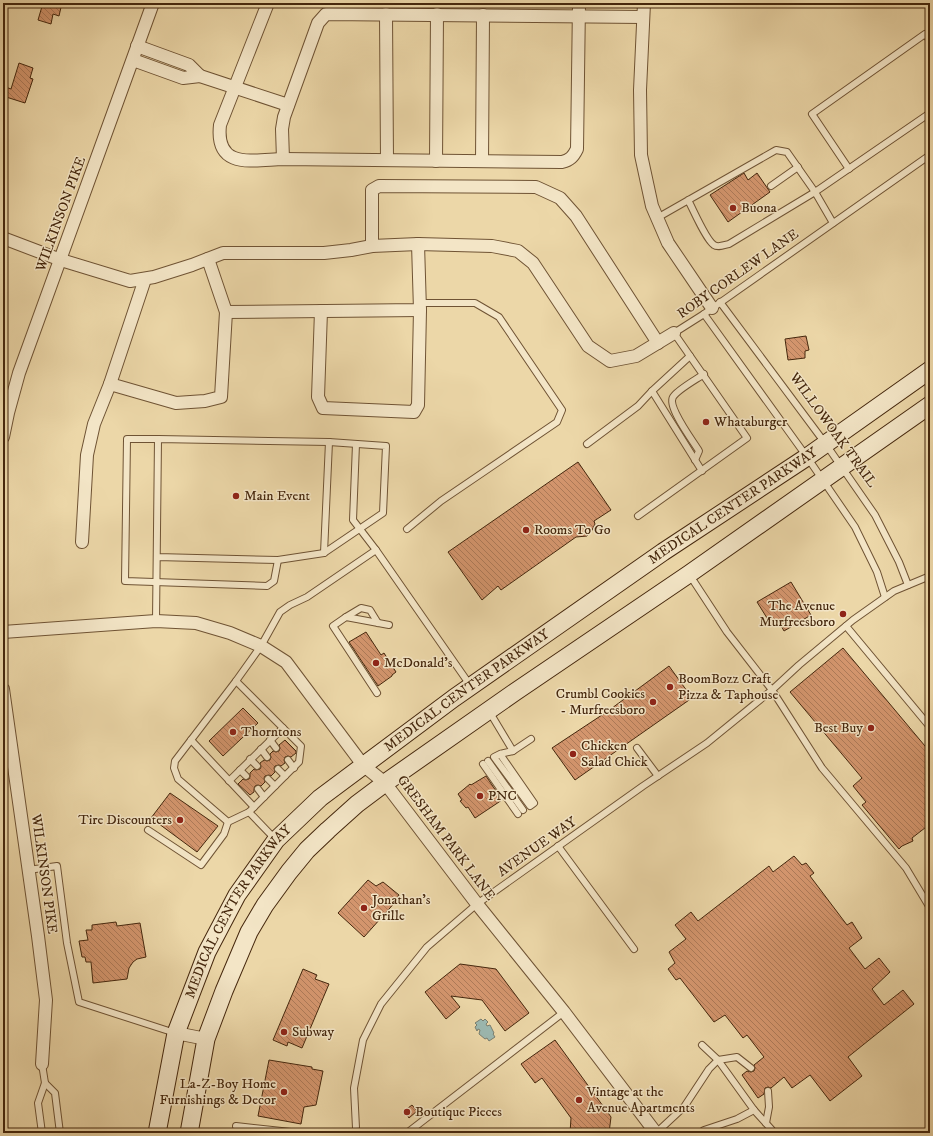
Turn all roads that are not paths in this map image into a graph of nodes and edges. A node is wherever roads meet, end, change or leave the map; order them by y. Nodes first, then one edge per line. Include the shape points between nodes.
1 (153, 3) edge
2 (268, 3) edge
3 (580, 3) edge
4 (644, 3) edge
5 (327, 8) edge
6 (386, 14) junction
7 (437, 14) junction
8 (483, 15) junction
9 (579, 16) junction
10 (643, 17) junction
11 (930, 41) edge
12 (137, 46) junction
13 (133, 60) junction
14 (200, 76) junction
15 (235, 88) junction
16 (288, 105) junction
17 (930, 113) edge
18 (930, 155) edge
19 (283, 159) junction
20 (388, 160) junction
21 (436, 161) junction
22 (482, 161) junction
23 (798, 167) junction
24 (850, 169) junction
25 (771, 186) dead end
26 (815, 192) junction
27 (688, 200) junction
28 (657, 218) junction
29 (833, 223) junction
30 (3, 238) edge
31 (418, 244) junction
32 (372, 246) junction
33 (208, 259) junction
34 (61, 260) junction
35 (145, 279) junction
36 (420, 307) junction
37 (712, 308) junction
38 (321, 311) junction
39 (226, 312) junction
40 (674, 333) junction
41 (658, 343) junction
42 (690, 356) junction
43 (930, 370) edge
44 (704, 374) junction
45 (110, 384) junction
46 (652, 391) junction
47 (930, 405) edge
48 (3, 437) edge
49 (158, 439) junction
50 (329, 442) junction
51 (825, 443) junction
52 (356, 444) junction
53 (587, 444) dead end
54 (807, 457) junction
55 (695, 460) junction
56 (842, 468) junction
57 (702, 470) junction
58 (823, 480) junction
59 (638, 516) dead end
60 (359, 529) junction
61 (407, 529) dead end
62 (82, 542) dead end
63 (376, 550) junction
64 (324, 553) junction
65 (157, 557) junction
66 (278, 560) junction
67 (689, 574) junction
68 (930, 576) edge
69 (157, 582) junction
70 (908, 585) junction
71 (885, 597) junction
72 (346, 616) junction
73 (156, 621) junction
74 (378, 623) junction
75 (389, 625) dead end
76 (846, 626) junction
77 (3, 632) edge
78 (261, 646) junction
79 (236, 681) junction
80 (471, 686) junction
81 (3, 689) edge
82 (772, 690) junction
83 (377, 693) dead end
84 (489, 711) junction
85 (930, 727) edge
86 (283, 728) junction
87 (531, 739) dead end
88 (191, 740) junction
89 (270, 740) junction
90 (276, 748) dead end
91 (637, 748) dead end
92 (261, 749) junction
93 (513, 751) junction
94 (267, 757) dead end
95 (250, 760) junction
96 (288, 760) dead end
97 (485, 763) dead end
98 (363, 765) junction
99 (257, 766) dead end
100 (294, 768) junction
101 (278, 769) dead end
102 (240, 770) junction
103 (246, 776) dead end
104 (285, 776) junction
105 (658, 776) junction
106 (268, 779) dead end
107 (229, 781) junction
108 (385, 783) junction
109 (275, 786) junction
110 (258, 789) dead end
111 (264, 796) junction
112 (530, 806) dead end
113 (251, 810) junction
114 (520, 812) dead end
115 (228, 822) junction
116 (148, 830) dead end
117 (276, 840) junction
118 (558, 846) junction
119 (28, 870) junction
120 (477, 904) junction
121 (930, 908) edge
122 (634, 949) dead end
123 (564, 1012) junction
124 (176, 1033) junction
125 (206, 1039) junction
126 (702, 1044) dead end
127 (718, 1060) junction
128 (42, 1064) joint
129 (751, 1068) dead end
130 (44, 1083) junction
131 (768, 1091) dead end
132 (754, 1110) junction
133 (766, 1123) junction
134 (236, 1126) dead end
135 (772, 1130) dead end
136 (42, 1133) edge
137 (60, 1133) edge
138 (157, 1133) edge
139 (190, 1133) edge
140 (300, 1133) edge
141 (357, 1133) edge
142 (407, 1133) edge
143 (656, 1133) edge
144 (700, 1133) edge

1 - 12 street, WILKINSON PIKE
2 - 15 street
3 - 9 street
4 - 10 street, WILLOWOAK TRAIL
5 - 6 street
5 - 16 street via 318,23
6 - 7 street
6 - 20 street
7 - 8 street
7 - 21 street
8 - 9 street
8 - 22 street
9 - 10 street
9 - 22 street via 577,149 573,156 562,162
10 - 28 street, WILLOWOAK TRAIL via 641,154
11 - 24 lane via 925,34 812,114
12 - 13 street, WILKINSON PIKE
12 - 14 street via 189,65
13 - 14 street via 183,78
13 - 34 street, WILKINSON PIKE
14 - 15 street
15 - 16 street
15 - 19 street via 220,125 219,137 225,152 238,160
16 - 19 street via 282,129
17 - 24 lane
18 - 29 lane, ROBY CORLEW LANE
19 - 20 street
20 - 21 street
21 - 22 street
23 - 25 lane
23 - 26 lane
23 - 27 lane via 787,152 776,150
24 - 26 lane
26 - 27 lane via 720,247 714,245
26 - 29 lane
27 - 28 lane
28 - 37 street, WILLOWOAK TRAIL via 668,243
29 - 37 lane, ROBY CORLEW LANE
30 - 34 street
31 - 32 street
31 - 36 street
31 - 41 street via 492,246 518,251 532,263 588,346 610,361 636,356
32 - 33 street via 324,253 223,253
32 - 41 street via 372,190 380,186 536,187 560,198 576,216
33 - 35 street
33 - 39 street
34 - 35 street via 130,281
34 - 48 street, WILKINSON PIKE via 19,373
35 - 45 street
36 - 38 street
36 - 38 street via 418,405 414,412 323,408 318,397
36 - 61 lane via 475,303 499,317 562,410 557,422 441,500
37 - 40 lane, ROBY CORLEW LANE
37 - 51 lane, WILLOWOAK TRAIL
37 - 54 lane
38 - 39 street
39 - 45 street via 221,397 176,403
40 - 41 street
40 - 42 lane, ROBY CORLEW LANE
42 - 44 lane, ROBY CORLEW LANE
42 - 46 lane
43 - 51 main road, MEDICAL CENTER PARKWAY
44 - 55 lane via 674,395 671,401 673,409 699,451
44 - 57 lane, ROBY CORLEW LANE via 747,438
45 - 62 street via 94,424 87,455
46 - 53 lane via 638,406
46 - 55 lane
47 - 56 main road, MEDICAL CENTER PARKWAY
49 - 50 lane
49 - 65 lane
49 - 69 lane via 127,439 125,581
50 - 52 lane
50 - 64 lane
51 - 54 main road, MEDICAL CENTER PARKWAY
51 - 56 lane, WILLOWOAK TRAIL
52 - 60 lane via 353,520
52 - 60 lane via 386,446 383,513
54 - 58 lane
54 - 80 main road, MEDICAL CENTER PARKWAY via 663,552
55 - 57 lane
56 - 58 main road, MEDICAL CENTER PARKWAY
56 - 70 lane, WILLOWOAK TRAIL via 875,515
57 - 59 lane
58 - 67 main road, MEDICAL CENTER PARKWAY
58 - 71 lane via 855,527 877,572
60 - 63 lane
60 - 64 lane
63 - 78 lane via 307,597 280,612
63 - 80 lane
64 - 66 lane
65 - 66 lane
65 - 69 lane
66 - 69 lane via 274,580 267,586
67 - 82 lane via 727,632
67 - 84 main road, MEDICAL CENTER PARKWAY
68 - 70 lane, AVENUE WAY
69 - 73 lane
70 - 71 lane, AVENUE WAY
71 - 76 lane, AVENUE WAY
72 - 74 lane
72 - 74 lane via 361,608 370,610
72 - 83 lane via 332,626
73 - 77 street, GRESHAM PARK LANE
73 - 78 street, GRESHAM PARK LANE via 196,623
74 - 75 lane
76 - 82 lane, AVENUE WAY
76 - 85 lane
78 - 79 lane
78 - 98 street, GRESHAM PARK LANE via 290,666
79 - 86 lane
79 - 88 lane
80 - 98 main road, MEDICAL CENTER PARKWAY
81 - 119 street, WILKINSON PIKE
82 - 105 lane, AVENUE WAY via 707,743
82 - 121 lane via 822,768 906,868
84 - 93 lane
84 - 108 main road, MEDICAL CENTER PARKWAY
86 - 89 lane
86 - 100 lane via 301,746 299,762
87 - 93 lane
88 - 107 lane
88 - 115 lane via 175,761 174,768 178,779
89 - 90 lane
89 - 92 lane
91 - 105 lane
92 - 94 lane
92 - 95 lane
93 - 112 lane via 497,755
95 - 99 lane
95 - 102 lane
96 - 100 lane
97 - 114 lane
98 - 108 street, GRESHAM PARK LANE
98 - 117 main road, MEDICAL CENTER PARKWAY via 320,798
100 - 104 lane
101 - 104 lane
102 - 103 lane
102 - 107 lane
104 - 109 lane
105 - 118 lane, AVENUE WAY
106 - 109 lane
107 - 113 lane
108 - 120 street, GRESHAM PARK LANE
108 - 125 main road, MEDICAL CENTER PARKWAY via 357,804 307,850 265,905 248,932
109 - 111 lane
110 - 111 lane
111 - 113 lane
113 - 115 lane
113 - 117 lane
115 - 116 lane via 224,834 201,865
117 - 124 main road, MEDICAL CENTER PARKWAY via 237,895 210,946
118 - 120 lane, AVENUE WAY
118 - 122 lane
119 - 124 lane via 57,866 67,943 80,1002
119 - 128 street, WILKINSON PIKE via 46,1000
120 - 123 street, GRESHAM PARK LANE
120 - 141 lane, AVENUE WAY via 427,946 381,1004 363,1040 354,1088
123 - 142 lane
123 - 143 street, GRESHAM PARK LANE
124 - 125 street
124 - 138 main road, MEDICAL CENTER PARKWAY
125 - 139 main road, MEDICAL CENTER PARKWAY
126 - 127 lane
127 - 129 lane via 737,1057
127 - 132 lane
127 - 143 lane via 709,1069 684,1107
128 - 130 lane
130 - 136 lane via 38,1103
130 - 137 lane via 55,1093
131 - 133 lane
132 - 133 lane
132 - 144 lane via 738,1119
133 - 135 lane
134 - 140 lane

